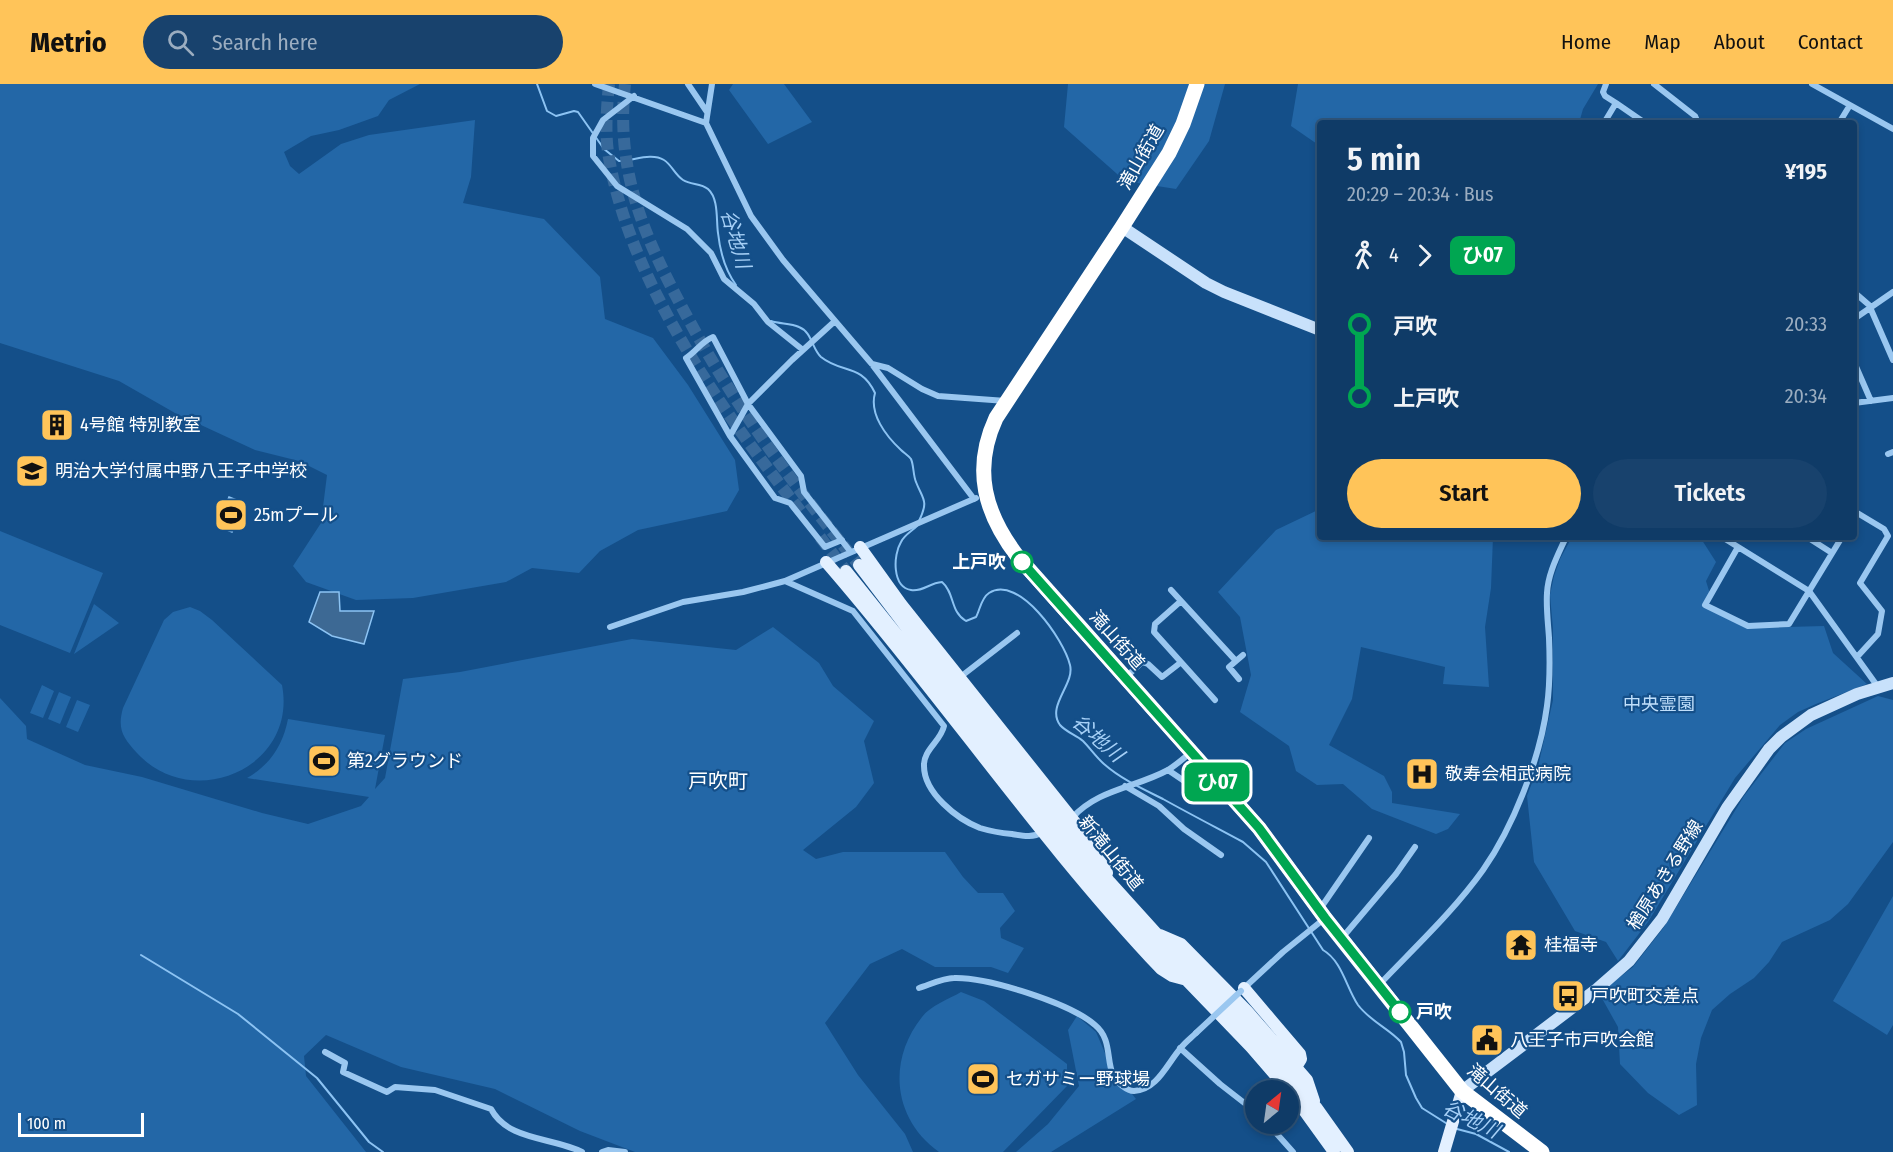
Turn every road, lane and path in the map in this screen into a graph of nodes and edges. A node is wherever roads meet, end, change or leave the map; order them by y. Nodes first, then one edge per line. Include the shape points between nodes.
1 (595, 84) edge
2 (688, 84) edge
3 (712, 84) edge
4 (1197, 84) edge
5 (1606, 84) edge
6 (1654, 84) edge
7 (1812, 84) edge
8 (634, 96) junction
9 (1616, 103) junction
10 (1850, 105) junction
11 (707, 112) junction
12 (1606, 120) edge
13 (1641, 120) edge
14 (1697, 120) edge
15 (1841, 120) edge
16 (706, 123) junction
17 (1893, 129) edge
18 (1122, 227) junction
19 (1893, 292) edge
20 (1857, 295) edge
21 (1870, 308) junction
22 (1857, 317) edge
23 (835, 321) junction
24 (1317, 329) edge
25 (803, 350) junction
26 (1893, 360) edge
27 (871, 363) junction
28 (1857, 369) edge
29 (1893, 399) edge
30 (1006, 401) junction
31 (1871, 401) junction
32 (1857, 403) edge
33 (748, 404) junction
34 (730, 436) junction
35 (980, 497) junction
36 (1857, 514) edge
37 (842, 540) junction
38 (1565, 540) edge
39 (1727, 540) edge
40 (1812, 540) edge
41 (1840, 540) edge
42 (1738, 547) junction
43 (855, 549) junction
44 (1832, 552) junction
45 (826, 562) junction
46 (859, 565) tunnel mouth
47 (846, 571) tunnel mouth
48 (785, 580) junction
49 (1171, 590) dead end
50 (1809, 591) junction
51 (1181, 601) junction
52 (610, 627) dead end
53 (1017, 633) dead end
54 (1243, 655) dead end
55 (1857, 657) junction
56 (1236, 661) junction
57 (1180, 663) junction
58 (959, 678) junction
59 (1125, 678) junction
60 (1239, 679) dead end
61 (1893, 683) edge
62 (1878, 687) junction
63 (1215, 700) dead end
64 (948, 722) junction
65 (1191, 753) junction
66 (1168, 770) junction
67 (1126, 786) junction
68 (1196, 789) dead end
69 (1072, 818) junction
70 (1043, 832) junction
71 (1369, 838) dead end
72 (1415, 847) dead end
73 (1221, 855) dead end
74 (1109, 881) junction
75 (1321, 918) junction
76 (1156, 933) junction
77 (1342, 938) junction
78 (1188, 980) junction
79 (1378, 986) junction
80 (919, 988) dead end
81 (1242, 990) junction
82 (1180, 1048) junction
83 (325, 1052) dead end
84 (1296, 1067) junction
85 (1462, 1091) junction
86 (1245, 1103) edge
87 (1316, 1107) junction
88 (1277, 1134) edge
89 (582, 1152) edge
90 (602, 1152) edge
91 (625, 1152) edge
92 (1293, 1152) edge
93 (1334, 1152) edge
94 (1348, 1152) edge
95 (1444, 1152) edge
96 (1542, 1152) edge

1 - 8 street
2 - 11 street
3 - 11 street
4 - 18 highway, 滝山街道 via 1169,153
5 - 9 street via 1605,96
6 - 14 street
7 - 10 street
8 - 16 street
8 - 25 street via 605,117 595,134 593,156 617,186 687,229 711,253 724,279
9 - 12 street
9 - 13 street
10 - 15 street
10 - 17 street
11 - 16 street
16 - 23 street via 751,216
18 - 24 main road via 1206,283
18 - 30 highway, 滝山街道
19 - 21 street
20 - 21 street
21 - 22 street
21 - 26 street
23 - 25 street
23 - 27 street
25 - 33 street
27 - 30 street via 888,368 938,396
27 - 35 street
28 - 31 street
29 - 31 street
30 - 35 highway, 滝山街道 via 987,443
31 - 32 street
33 - 34 street
33 - 34 street via 713,337 686,358
33 - 37 street via 801,476 804,492
34 - 37 street via 775,498 790,504 825,547
35 - 43 street
35 - 59 highway, 滝山街道 via 1014,552
36 - 55 street via 1884,529 1888,536 1860,583 1882,611 1878,634
37 - 43 street
38 - 79 street via 1548,585 1547,707 1525,789 1496,849 1473,883
39 - 42 street
40 - 44 street
41 - 44 street
42 - 50 street
42 - 50 street via 1705,605 1748,626 1789,624
43 - 45 street
43 - 58 main road
44 - 50 street
45 - 48 street
45 - 64 main road via 882,629
46 - 74 main road, 新滝山街道
47 - 78 main road, 新滝山街道 via 1082,866
48 - 52 street via 683,602
48 - 64 street via 853,611
49 - 51 street
50 - 55 street
51 - 56 street
51 - 57 street via 1153,629
53 - 58 street
54 - 56 street
55 - 62 street
56 - 60 street via 1229,667
57 - 59 street via 1162,677 1142,663
57 - 63 street
58 - 69 main road
59 - 65 highway, 滝山街道
61 - 62 main road, 楢原あきる野線
62 - 85 main road, 楢原あきる野線 via 1810,715 1781,736 1727,808 1662,919 1629,961
64 - 70 main road
64 - 70 street via 923,765 941,803 984,829 1033,837
65 - 66 street
65 - 75 highway, 滝山街道 via 1259,828
66 - 67 street
66 - 68 street
67 - 69 street via 1096,798
67 - 73 street via 1159,806
69 - 74 main road via 1101,855
70 - 78 main road via 1087,888 1161,969
71 - 75 street
72 - 77 street
74 - 76 main road, 新滝山街道
75 - 77 highway, 滝山街道
75 - 81 street
76 - 84 main road via 1185,948
76 - 87 main road, 新滝山街道 via 1258,1038
77 - 79 highway, 滝山街道
78 - 93 main road, 新滝山街道 via 1275,1074
79 - 85 highway, 滝山街道
80 - 82 street via 951,977 979,980 1079,1013 1097,1026 1109,1048 1113,1076 1133,1091 1157,1079
81 - 82 street, bridge
81 - 84 main road via 1300,1054
82 - 86 street
83 - 89 street via 345,1063 343,1072 387,1092 395,1087 435,1090 490,1109 496,1119 514,1131
84 - 87 main road via 1310,1085
85 - 95 main road
85 - 96 highway, 滝山街道
87 - 94 main road, 新滝山街道
88 - 92 street
90 - 91 street

